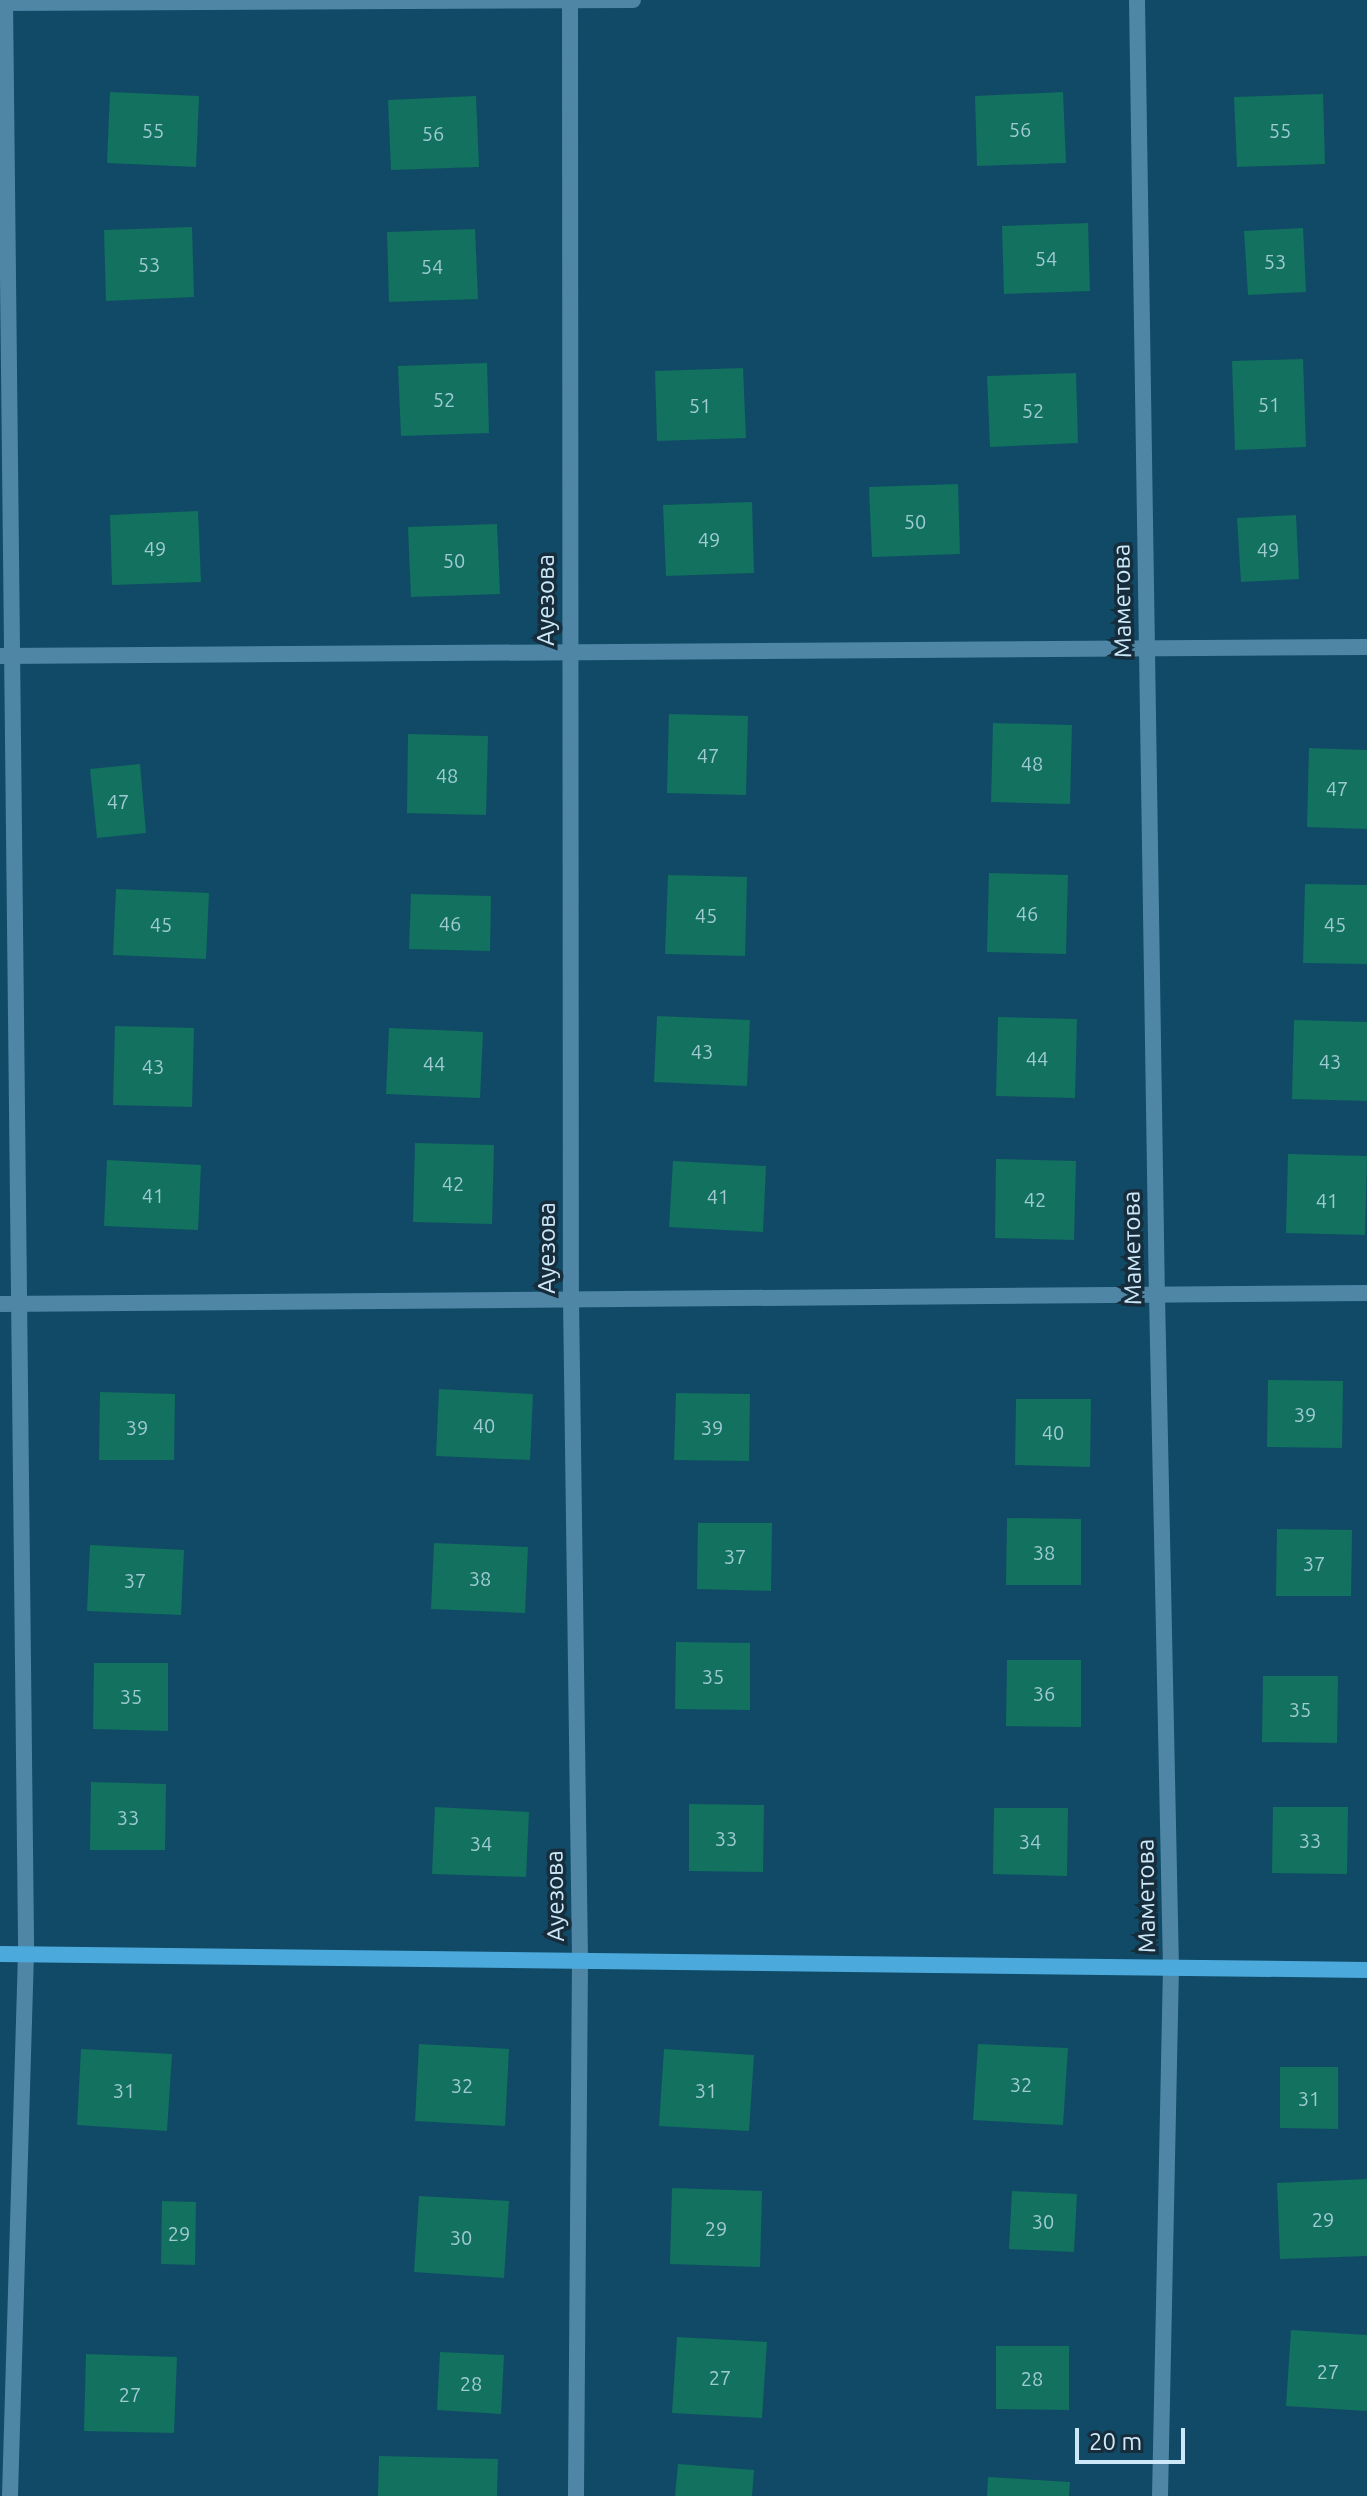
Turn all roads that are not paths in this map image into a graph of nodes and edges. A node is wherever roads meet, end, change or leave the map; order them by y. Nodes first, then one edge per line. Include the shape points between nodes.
1 (570, 0) edge
2 (633, 0) edge
3 (1137, 0) edge
4 (3, 2) edge
5 (1367, 647) edge
6 (1147, 651) junction
7 (570, 655) junction
8 (6, 656) edge
9 (1367, 1293) edge
10 (1157, 1295) junction
11 (571, 1299) junction
12 (19, 1303) junction
13 (0, 1304) edge
14 (26, 1953) junction
15 (0, 1954) edge
16 (580, 1960) junction
17 (1171, 1967) junction
18 (1367, 1970) edge
19 (10, 2496) edge
20 (576, 2496) edge
21 (1160, 2496) edge

1 - 2 street
1 - 4 street
1 - 7 street, Ауезова
3 - 6 street, Маметова
4 - 8 street
5 - 6 street
6 - 7 street
6 - 10 street, Маметова
7 - 8 street
7 - 11 street, Ауезова
8 - 12 street
9 - 10 street
10 - 11 street
10 - 17 street, Маметова
11 - 12 street
11 - 16 street, Ауезова
12 - 13 street
12 - 14 street
14 - 15 street
14 - 16 street
14 - 19 street
16 - 17 street
16 - 20 street, Ауезова
17 - 18 street
17 - 21 street, Маметова

